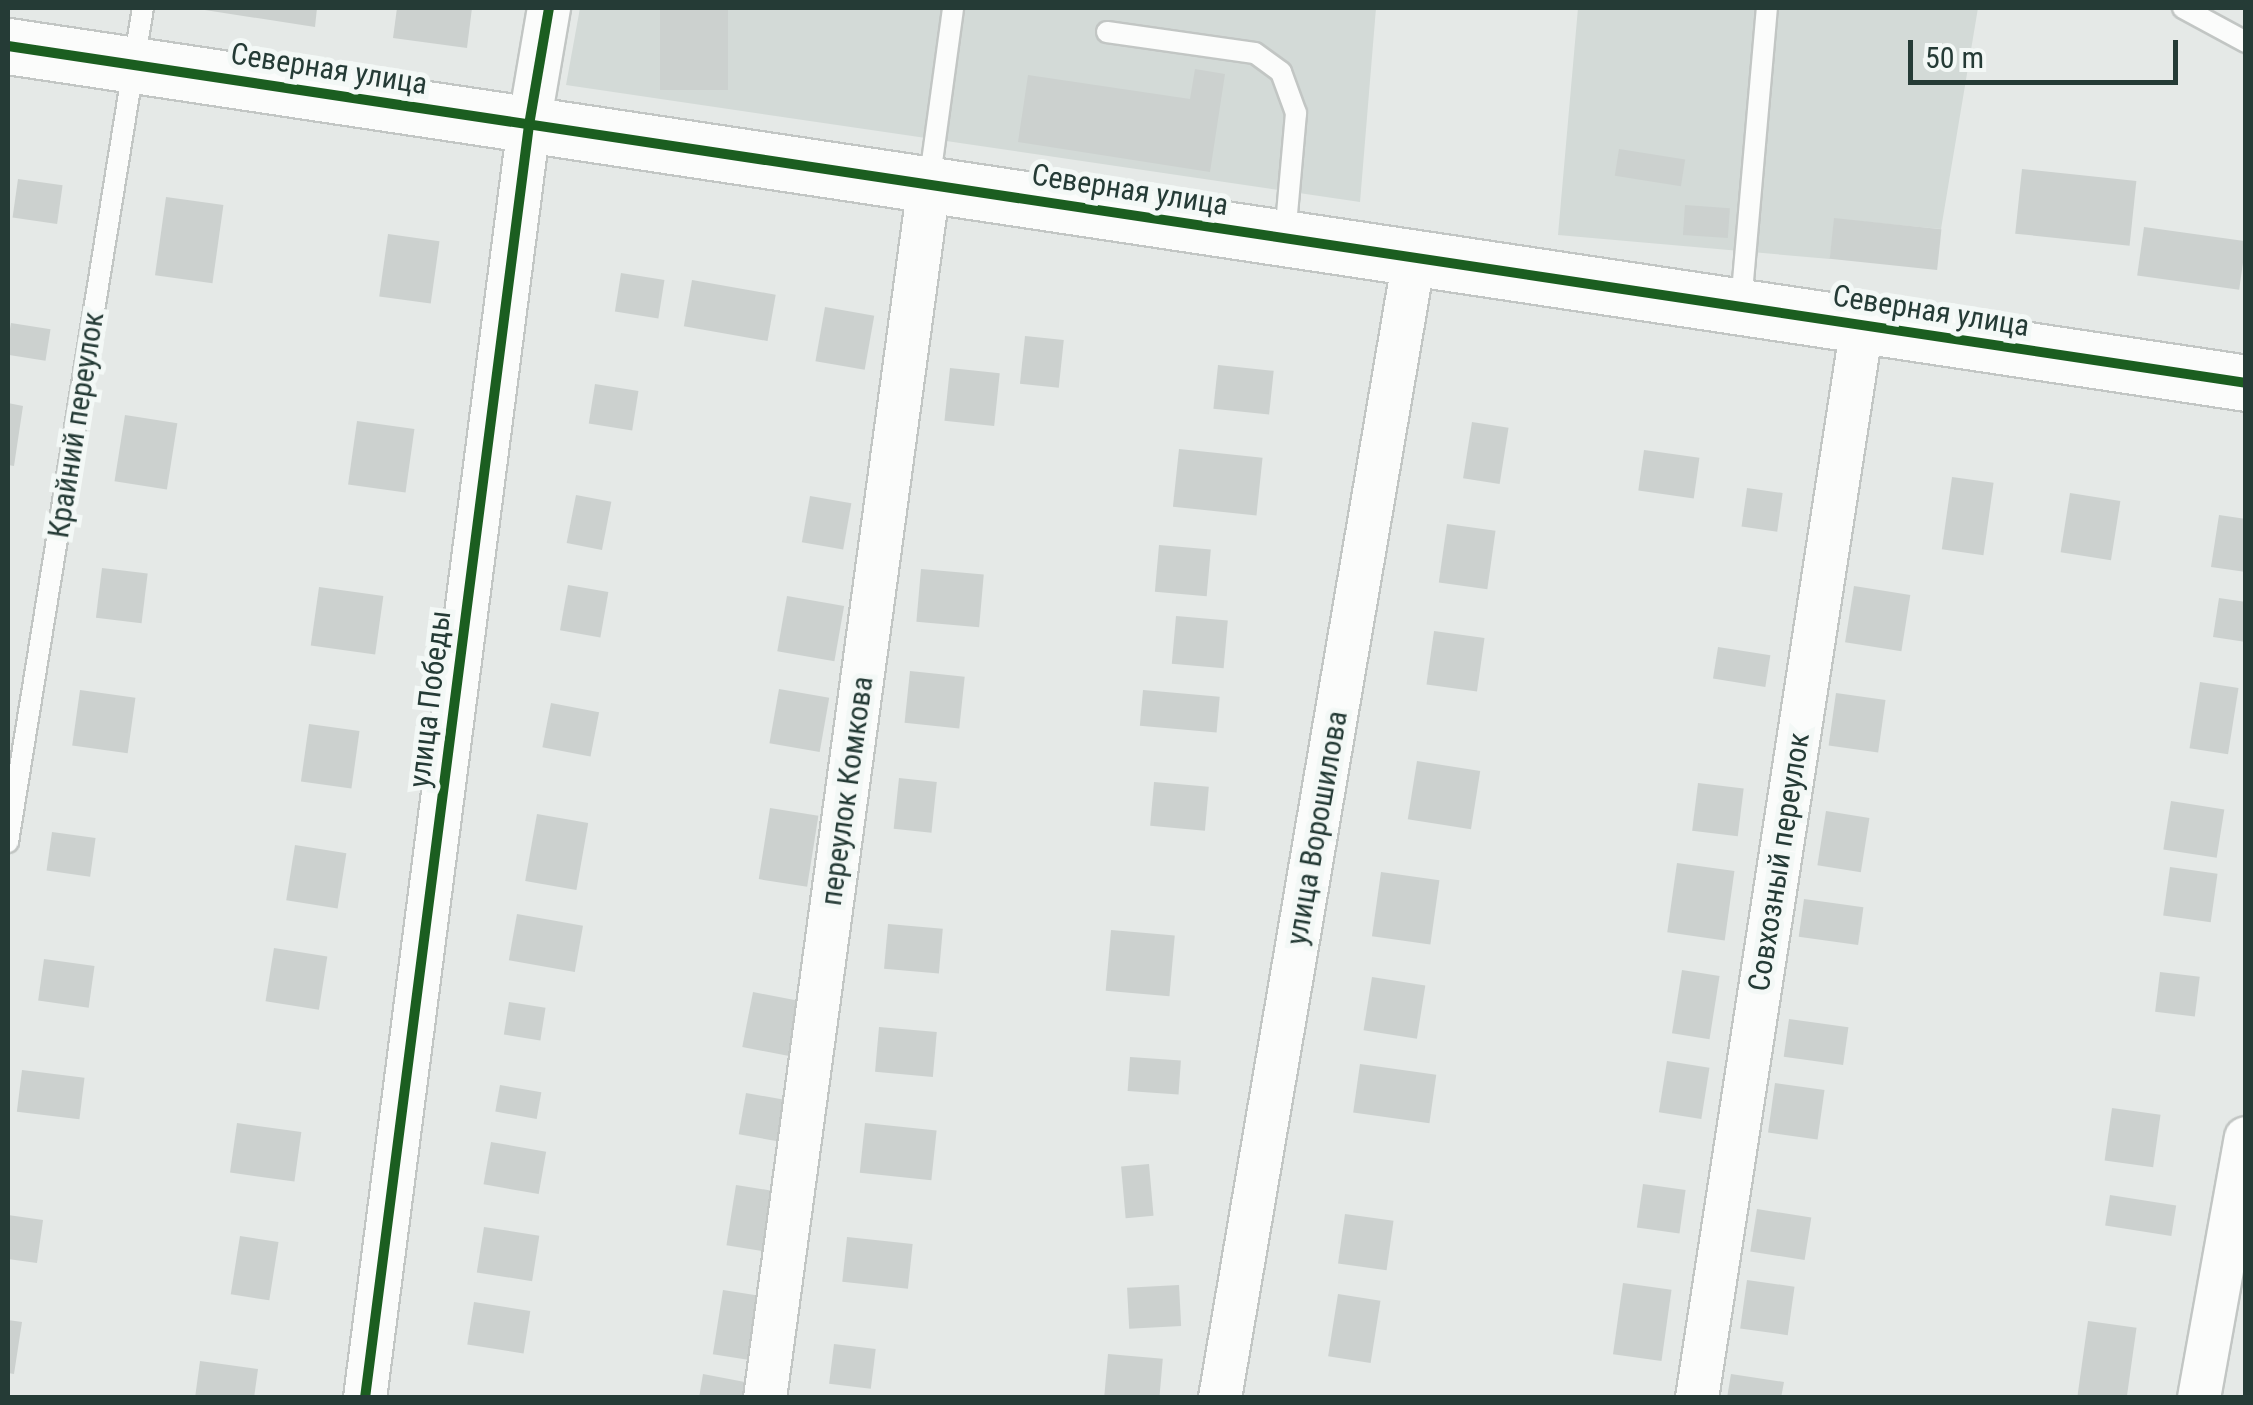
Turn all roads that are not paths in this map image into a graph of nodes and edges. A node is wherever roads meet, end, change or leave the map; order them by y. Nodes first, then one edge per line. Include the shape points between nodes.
1 (143, 8) edge
2 (548, 8) edge
3 (953, 8) edge
4 (1767, 8) edge
5 (2183, 8) edge
6 (1107, 32) dead end
7 (2246, 42) edge
8 (8, 46) edge
9 (134, 65) junction
10 (530, 125) junction
11 (928, 185) junction
12 (1285, 239) junction
13 (1414, 258) junction
14 (1741, 307) junction
15 (1862, 326) junction
16 (2246, 383) edge
17 (8, 842) edge
18 (2246, 1138) edge
19 (365, 1398) edge
20 (765, 1398) edge
21 (1220, 1398) edge
22 (1697, 1398) edge
23 (2200, 1398) edge

1 - 9 lane, Крайний переулок
2 - 10 street, улица Победы
3 - 11 lane
4 - 14 lane
5 - 7 lane
6 - 12 lane via 1255,53 1281,72 1296,113
8 - 9 street, Северная улица
9 - 10 street, Северная улица
9 - 17 lane, Крайний переулок
10 - 11 street, Северная улица
10 - 19 street, улица Победы
11 - 12 street, Северная улица
11 - 20 street, переулок Комкова
12 - 13 street, Северная улица
13 - 14 street, Северная улица
13 - 21 street, улица Ворошилова
14 - 15 street, Северная улица
15 - 16 street, Северная улица
15 - 22 street, Совхозный переулок
18 - 23 street

